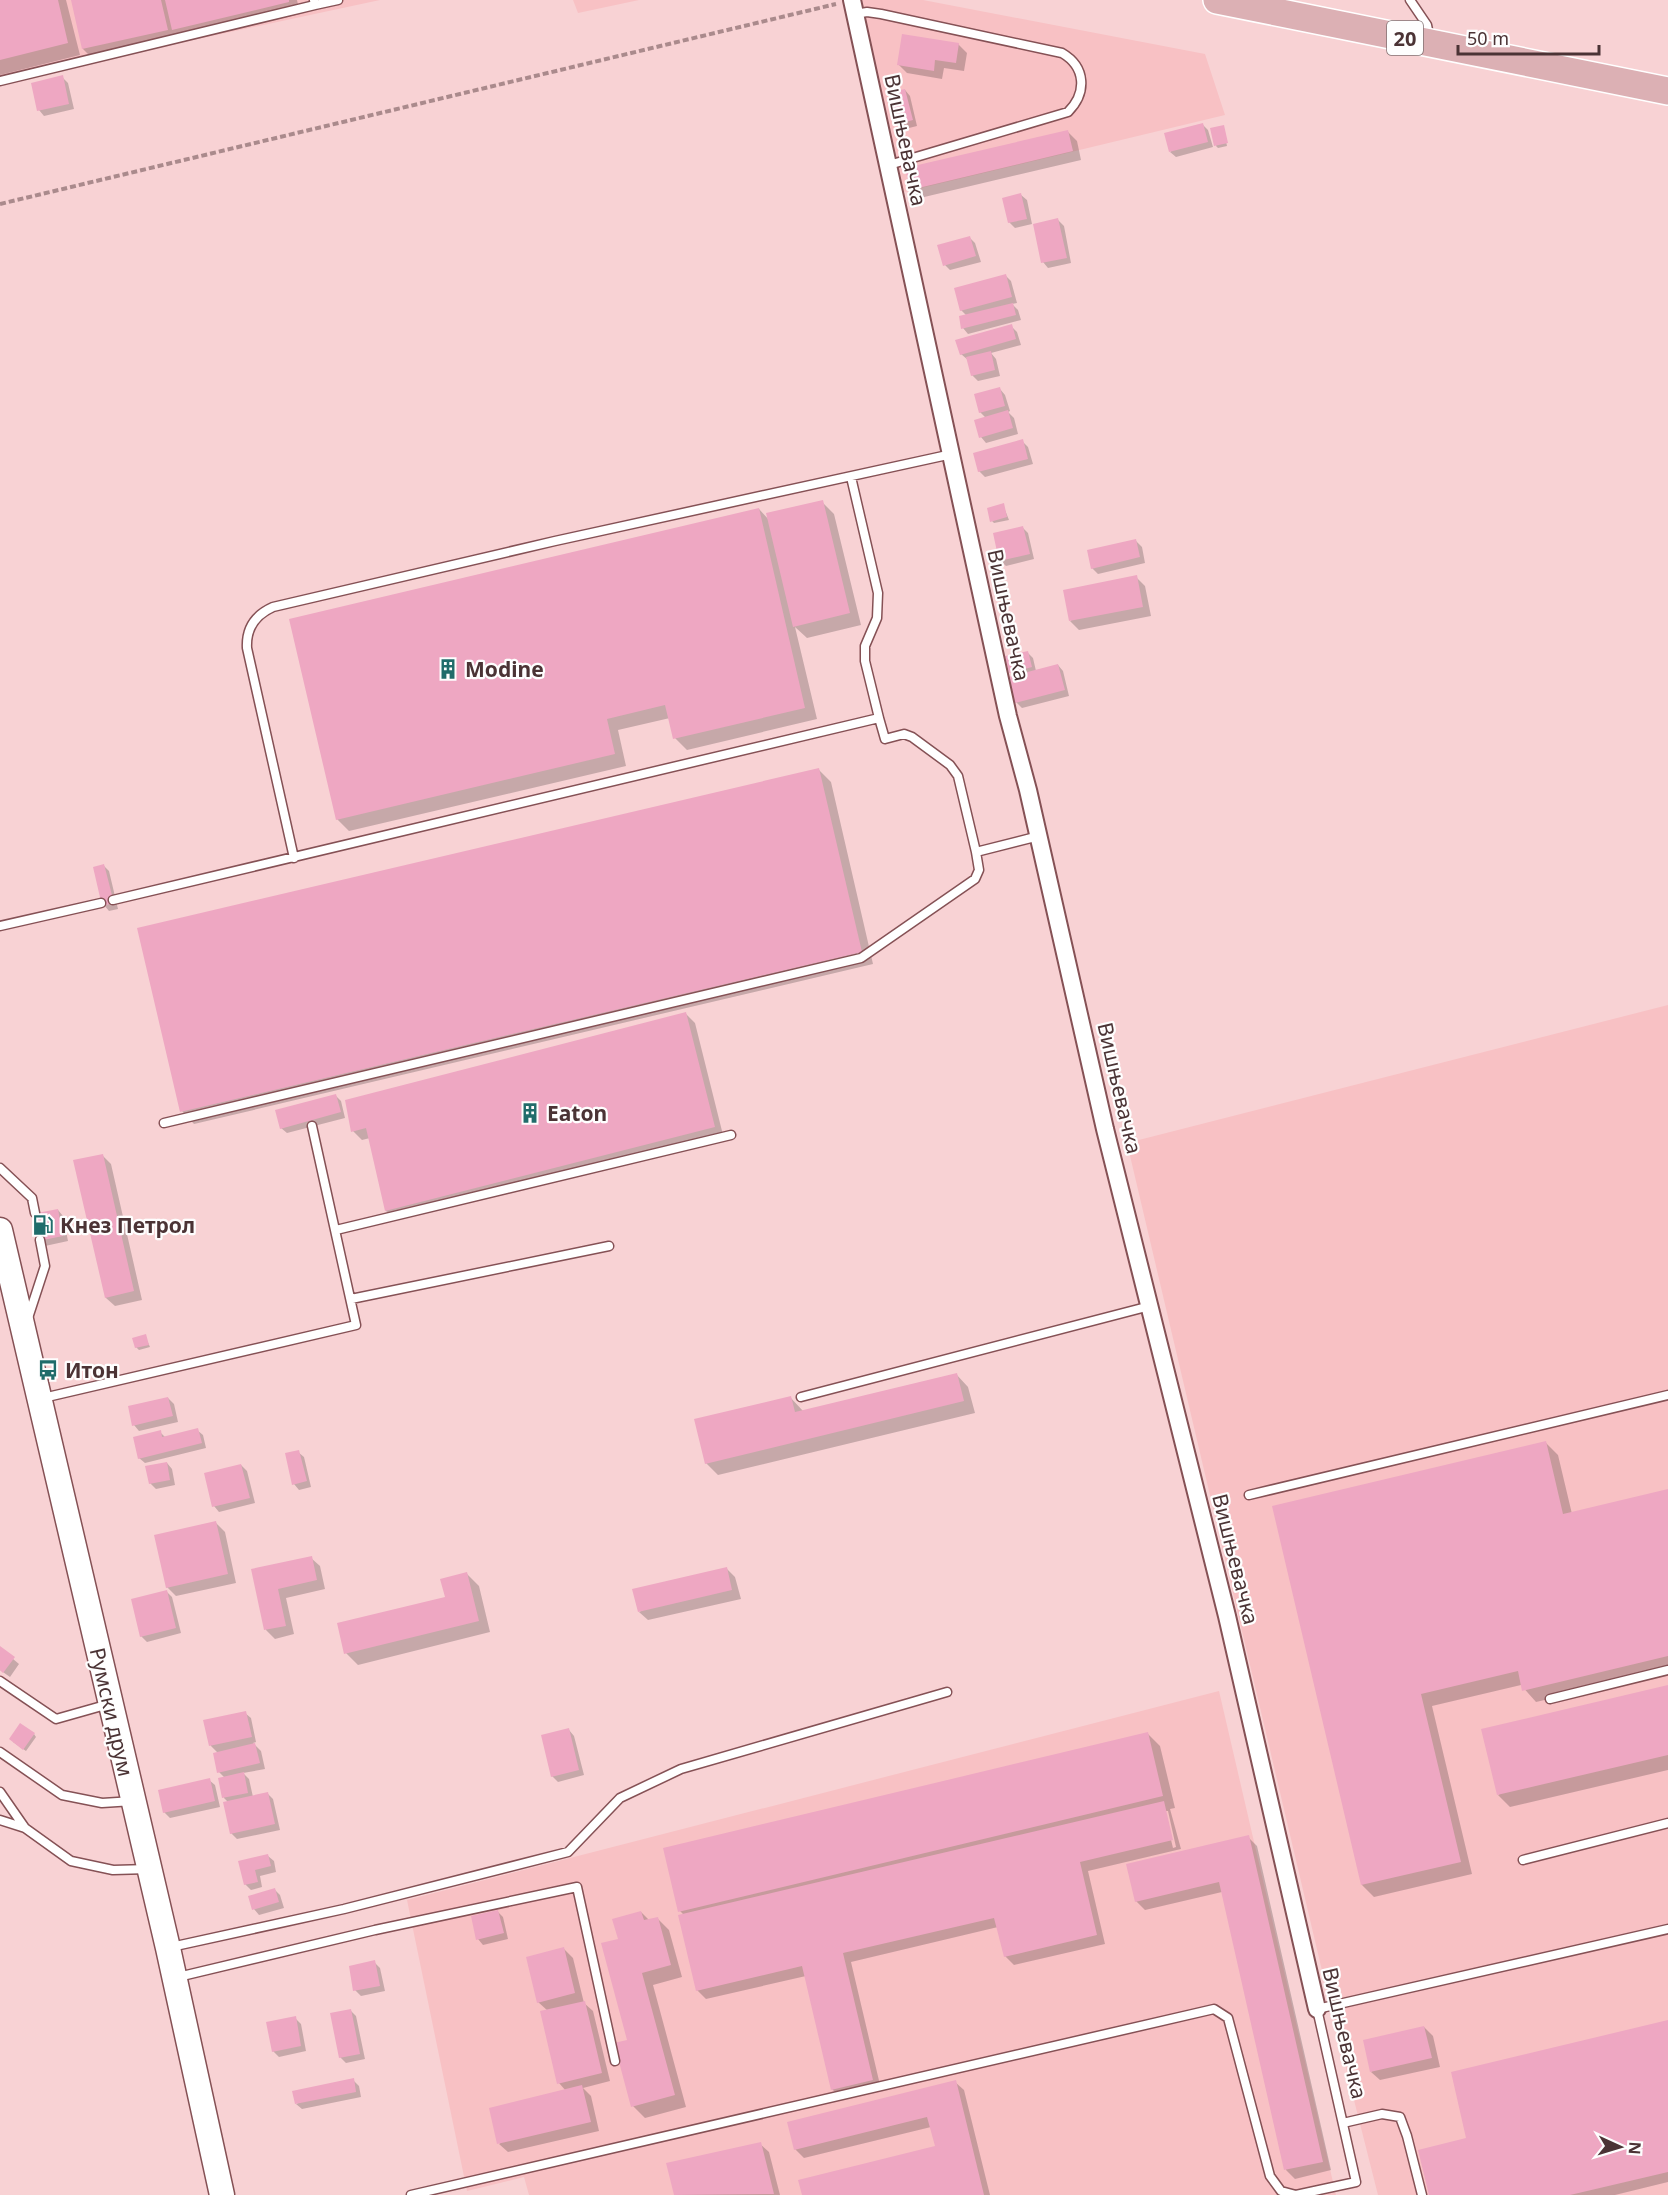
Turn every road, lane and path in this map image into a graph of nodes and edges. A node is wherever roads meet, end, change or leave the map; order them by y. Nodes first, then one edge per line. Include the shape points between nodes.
1 (338, 0) edge
2 (1217, 0) edge
3 (1410, 0) edge
4 (315, 3) edge
5 (849, 6) edge
6 (1430, 44) junction
7 (0, 81) edge
8 (1668, 91) edge
9 (889, 165) junction
10 (0, 204) edge
11 (952, 454) junction
12 (851, 477) junction
13 (879, 718) junction
14 (1039, 836) junction
15 (976, 852) junction
16 (294, 858) junction
17 (113, 900) dead end
18 (101, 903) dead end
19 (0, 926) edge
20 (164, 1123) dead end
21 (312, 1126) dead end
22 (731, 1135) dead end
23 (0, 1168) edge
24 (35, 1213) dead end
25 (0, 1230) edge
26 (336, 1230) junction
27 (40, 1240) dead end
28 (609, 1246) dead end
29 (351, 1299) junction
30 (1150, 1306) junction
31 (24, 1328) junction
32 (1668, 1395) edge
33 (801, 1397) dead end
34 (39, 1398) junction
35 (1249, 1495) dead end
36 (1668, 1670) edge
37 (0, 1681) edge
38 (947, 1692) dead end
39 (1550, 1699) dead end
40 (109, 1704) junction
41 (0, 1752) edge
42 (0, 1792) edge
43 (133, 1802) junction
44 (0, 1820) edge
45 (1668, 1823) edge
46 (25, 1828) junction
47 (1523, 1860) dead end
48 (149, 1869) junction
49 (1668, 1929) edge
50 (168, 1948) junction
51 (174, 1978) junction
52 (1317, 2009) junction
53 (615, 2061) dead end
54 (1343, 2123) junction
55 (222, 2195) edge
56 (411, 2195) edge
57 (1422, 2195) edge

1 - 4 lane
2 - 6 main road, 20
3 - 6 lane via 1427,25
4 - 7 lane
5 - 9 street, Вишњевачка
5 - 9 lane via 1062,53 1075,63 1082,79 1080,98 1068,112
5 - 10 path
6 - 8 main road, 20
9 - 11 street, Вишњевачка
11 - 12 lane
11 - 14 street, Вишњевачка via 1008,716
12 - 13 lane via 878,593 877,618 865,646 865,661
12 - 16 lane via 544,544 265,611 253,623 247,648
13 - 15 lane via 885,739 904,734 912,737 950,765 958,776
13 - 16 lane
14 - 15 lane
14 - 30 street, Вишњевачка via 1105,1129
15 - 20 lane via 979,870 975,879 861,958
16 - 17 lane
18 - 19 lane
21 - 26 lane
22 - 26 lane
23 - 24 lane via 32,1198
25 - 31 main road, Румски друм
26 - 29 lane
27 - 31 lane via 45,1266
28 - 29 lane
29 - 34 lane via 357,1325
30 - 33 lane
30 - 52 street, Вишњевачка via 1227,1616
31 - 34 main road, Румски друм
32 - 35 lane
34 - 40 main road, Румски друм
36 - 39 lane
37 - 40 lane via 56,1719
38 - 50 lane via 681,1769 620,1798 568,1852 344,1909
40 - 43 main road, Румски друм
41 - 43 lane via 62,1795 102,1803
42 - 46 lane
43 - 48 main road, Румски друм
44 - 46 lane
45 - 47 lane
46 - 48 lane via 71,1861 113,1870
48 - 50 main road, Румски друм
49 - 52 lane
50 - 51 main road, Румски друм
51 - 53 lane via 577,1887
51 - 55 main road, Румски друм
52 - 54 lane, Вишњевачка
54 - 56 lane, Вишњевачка via 1356,2182 1296,2195 1281,2191 1270,2176 1228,2018 1214,2009
54 - 57 lane via 1382,2114 1400,2117

